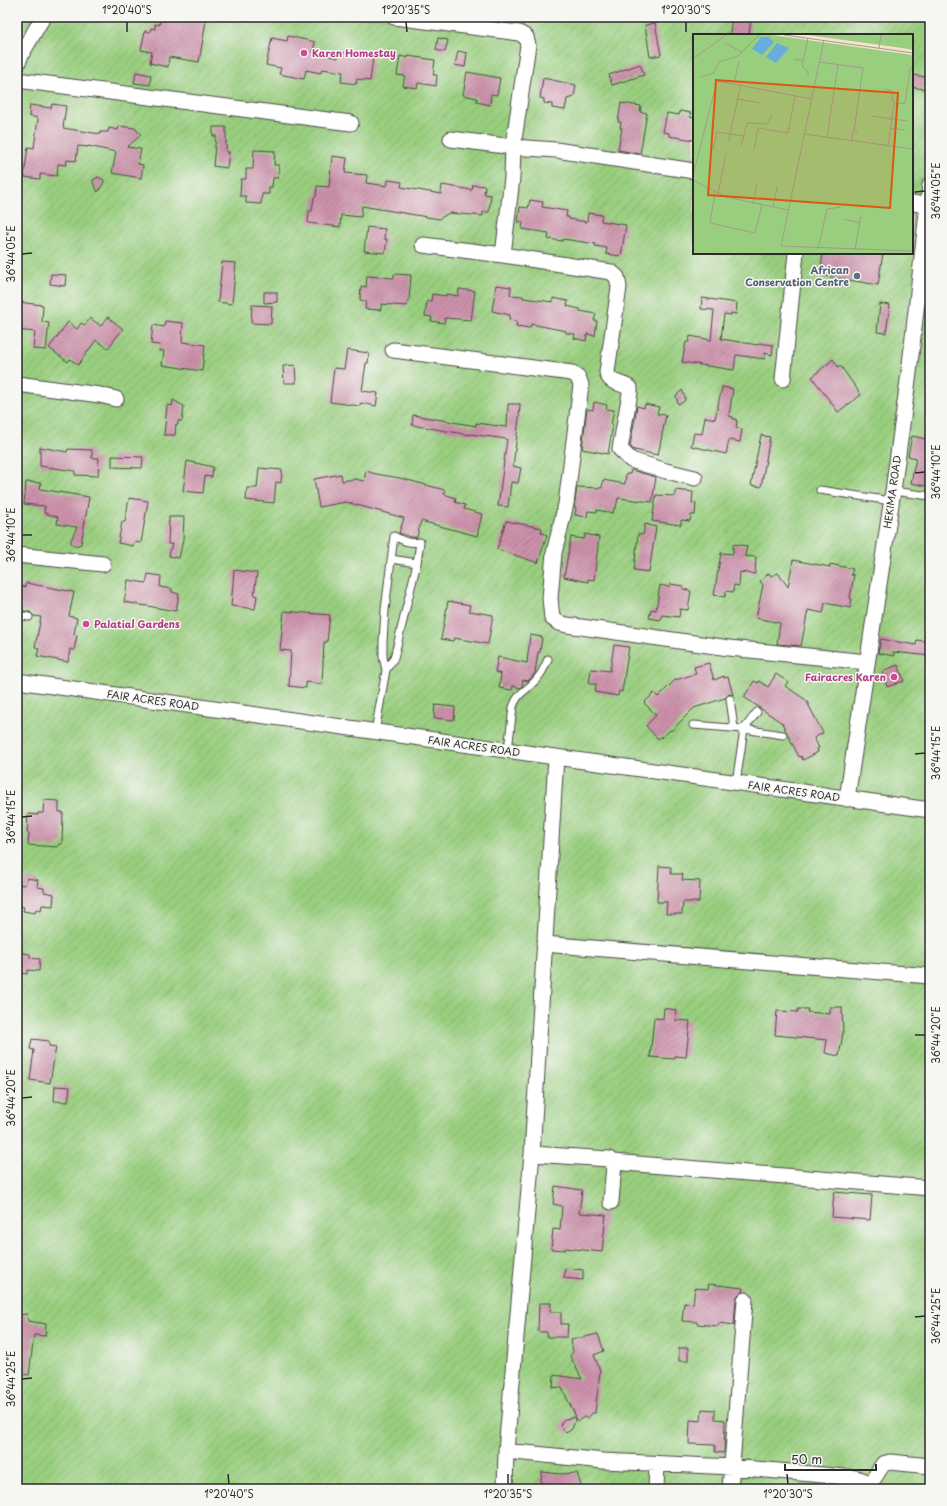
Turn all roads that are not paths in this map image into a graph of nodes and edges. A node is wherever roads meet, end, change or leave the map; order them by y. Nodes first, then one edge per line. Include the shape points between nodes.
1 (43, 17) edge
2 (394, 17) edge
3 (18, 58) edge
4 (17, 80) edge
5 (351, 123) dead end
6 (451, 139) dead end
7 (513, 147) junction
8 (693, 171) edge
9 (930, 185) edge
10 (913, 203) edge
11 (928, 205) junction
12 (422, 245) dead end
13 (926, 247) edge
14 (796, 254) edge
15 (503, 255) junction
16 (394, 350) dead end
17 (783, 379) dead end
18 (17, 384) edge
19 (116, 399) dead end
20 (695, 478) dead end
21 (820, 490) dead end
22 (892, 496) junction
23 (930, 496) edge
24 (17, 555) edge
25 (391, 559) junction
26 (417, 563) junction
27 (103, 564) dead end
28 (17, 615) edge
29 (29, 617) dead end
30 (548, 659) dead end
31 (867, 662) junction
32 (386, 670) junction
33 (17, 681) edge
34 (730, 699) dead end
35 (757, 712) dead end
36 (693, 726) dead end
37 (734, 728) junction
38 (744, 729) junction
39 (375, 732) junction
40 (783, 735) dead end
41 (508, 750) junction
42 (556, 757) junction
43 (736, 783) junction
44 (847, 799) junction
45 (930, 810) edge
46 (544, 944) junction
47 (930, 976) edge
48 (532, 1154) junction
49 (613, 1162) junction
50 (930, 1188) edge
51 (611, 1202) dead end
52 (745, 1300) dead end
53 (506, 1451) junction
54 (657, 1464) junction
55 (930, 1466) edge
56 (733, 1467) junction
57 (870, 1488) edge
58 (505, 1489) edge
59 (656, 1489) edge
60 (730, 1489) edge

1 - 3 street
2 - 7 street via 526,37 528,45
4 - 5 street
6 - 7 street
7 - 8 street via 563,151
7 - 15 street
9 - 11 street, HEKIMA ROAD
10 - 11 street
11 - 13 street, HEKIMA ROAD
12 - 15 street
13 - 22 street, HEKIMA ROAD
14 - 17 street
15 - 20 street via 610,272 617,277 619,286 607,372 610,380 630,388 620,449 631,460
16 - 31 street via 572,373 578,378 581,385 574,450 566,504 554,552 550,598 552,618 555,621 567,625 729,648
18 - 19 street
21 - 22 lane
22 - 23 lane
22 - 31 street, HEKIMA ROAD
24 - 27 street
25 - 26 lane
25 - 26 lane via 394,536 410,543 420,542
25 - 32 lane via 383,642
26 - 32 lane via 394,658
28 - 29 lane
30 - 41 lane via 536,680 519,694 515,701
31 - 44 street, HEKIMA ROAD
32 - 39 lane
33 - 39 street, FAIR ACRES ROAD
34 - 37 lane
35 - 38 lane
36 - 37 lane
37 - 38 lane
38 - 40 lane
38 - 43 lane
39 - 41 street, FAIR ACRES ROAD
41 - 42 street, FAIR ACRES ROAD
42 - 43 street, FAIR ACRES ROAD
42 - 46 street
43 - 44 street, FAIR ACRES ROAD
44 - 45 street, FAIR ACRES ROAD
46 - 47 street
46 - 48 street
48 - 49 street via 609,1159
48 - 53 street
49 - 50 street
49 - 51 street
52 - 56 street
53 - 54 street
53 - 58 street
54 - 56 street
54 - 59 street
55 - 57 street via 890,1462 883,1464
56 - 57 street via 856,1478
56 - 60 street

